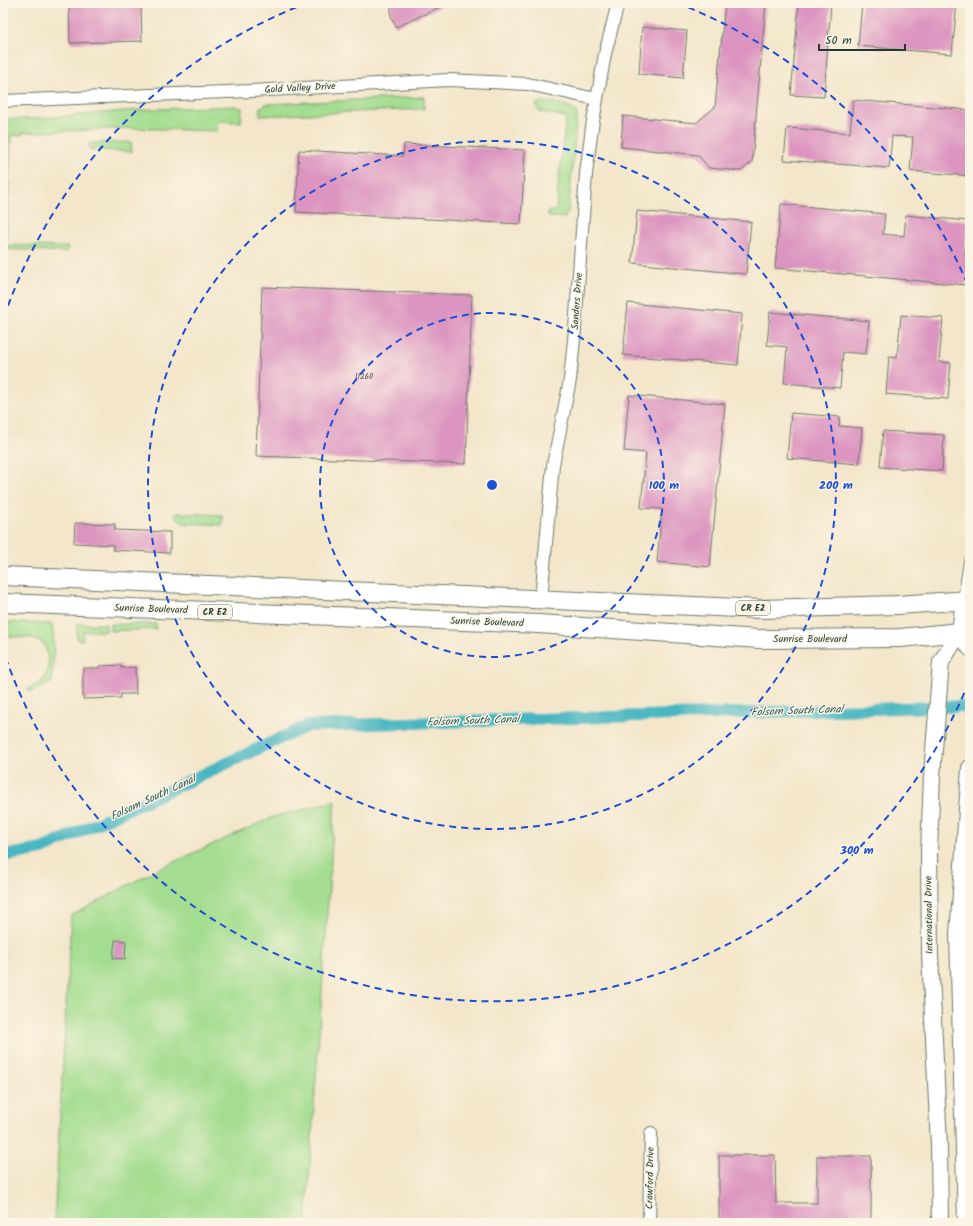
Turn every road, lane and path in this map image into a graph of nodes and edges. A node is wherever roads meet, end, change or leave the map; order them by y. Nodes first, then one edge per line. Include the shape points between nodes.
1 (618, 3) edge
2 (596, 99) junction
3 (3, 102) edge
4 (970, 562) edge
5 (3, 576) edge
6 (541, 600) junction
7 (967, 600) edge
8 (3, 604) edge
9 (475, 621) junction
10 (965, 631) edge
11 (970, 648) edge
12 (970, 768) edge
13 (651, 1133) dead end
14 (648, 1223) edge
15 (940, 1223) edge
16 (966, 1223) edge

1 - 2 street, Sanders Drive
2 - 3 street, Gold Valley Drive via 528,84 449,80
2 - 6 street, Sanders Drive via 586,174 575,329 570,374 553,465
4 - 7 street
5 - 6 main road, CR E2
6 - 7 main road, CR E2 via 762,608 897,605
6 - 9 main road via 532,610 524,613 499,613
7 - 10 main road
8 - 9 main road, Sunrise Boulevard / CR E2
9 - 10 main road, Sunrise Boulevard / CR E2 via 759,639 900,638
10 - 11 main road
10 - 15 main road, International Drive via 941,662 929,852 930,954
12 - 16 main road via 958,934
13 - 14 street, Crawford Drive

